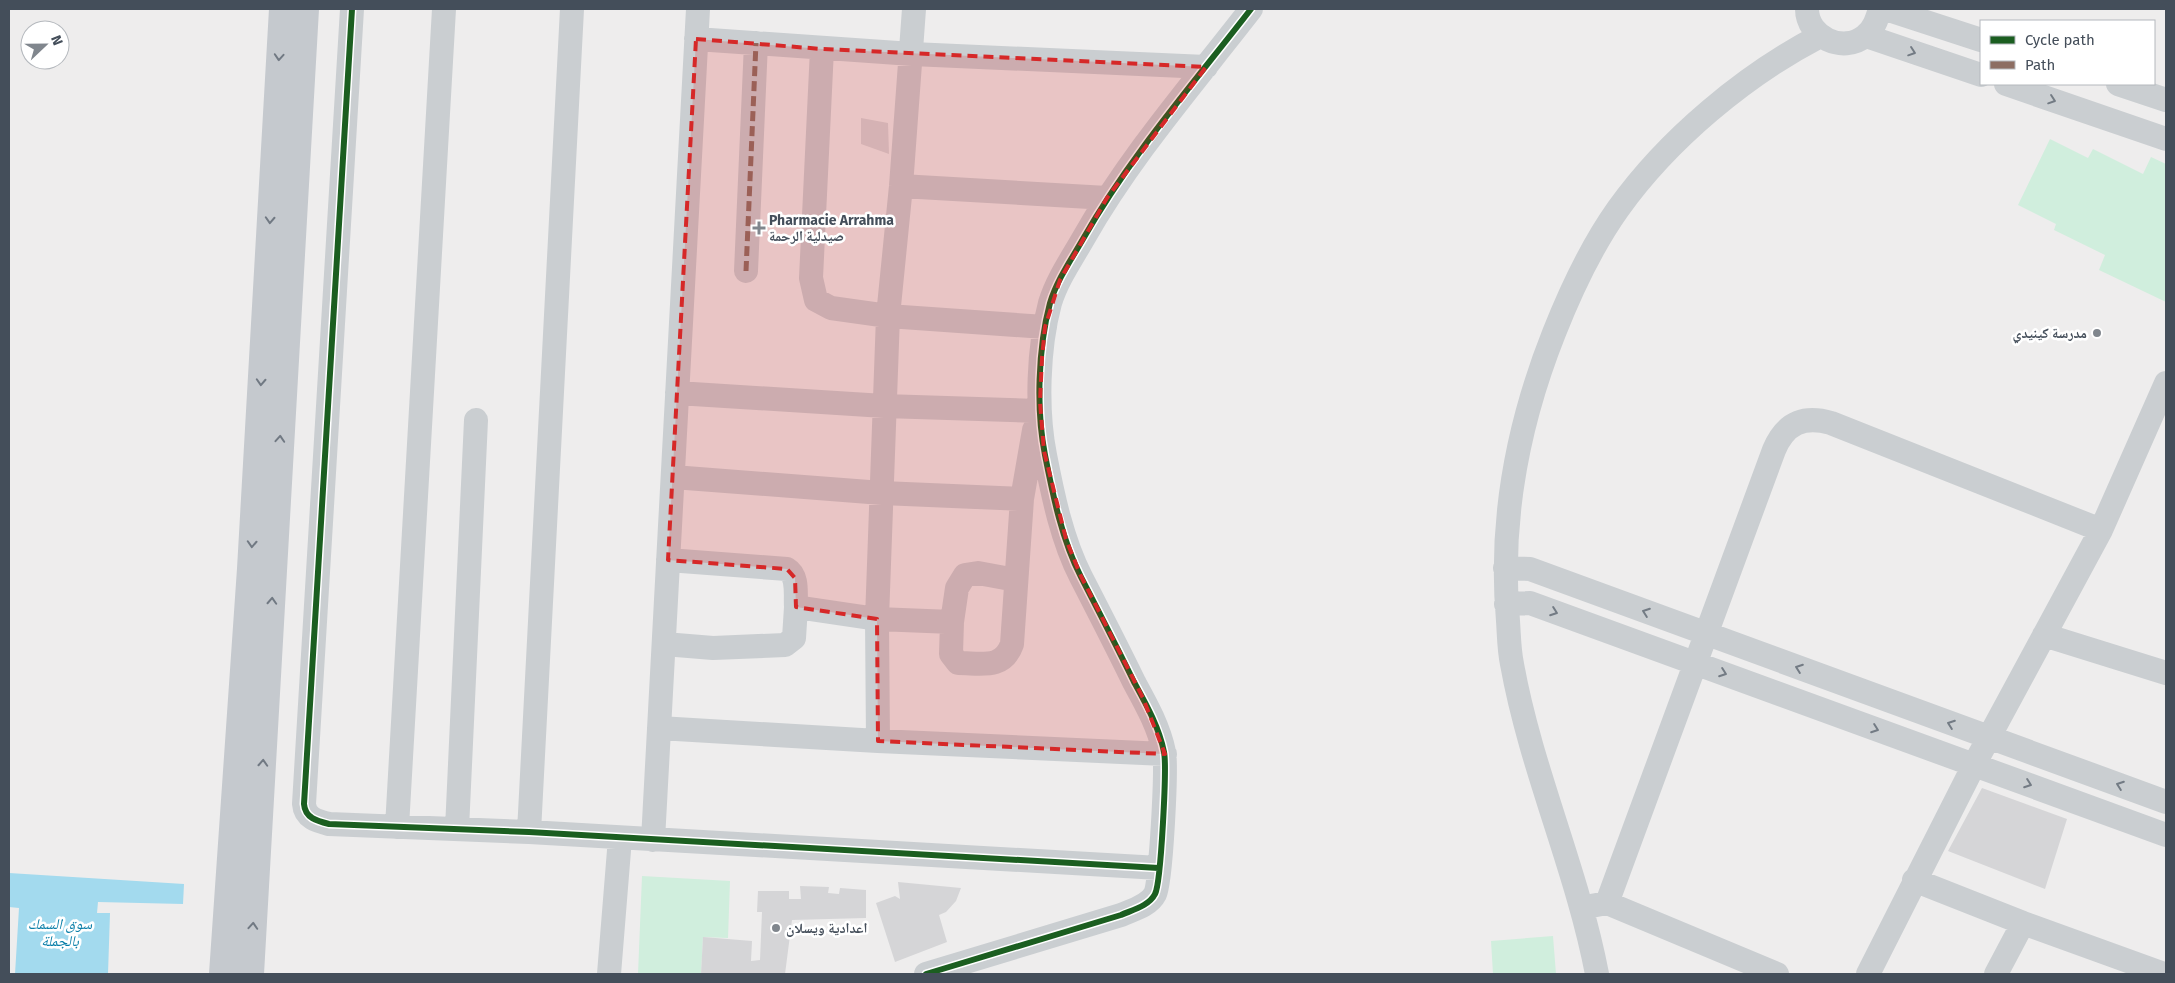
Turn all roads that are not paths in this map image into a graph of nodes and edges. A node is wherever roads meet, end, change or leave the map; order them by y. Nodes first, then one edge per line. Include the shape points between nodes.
1 (283, 9) edge
2 (305, 9) edge
3 (352, 9) edge
4 (444, 9) edge
5 (572, 9) edge
6 (698, 9) edge
7 (914, 9) edge
8 (1251, 9) edge
9 (1880, 9) edge
10 (1886, 9) edge
11 (1802, 11) edge
12 (1820, 36) junction
13 (1866, 36) junction
14 (696, 39) junction
15 (1980, 40) edge
16 (756, 43) junction
17 (822, 49) junction
18 (912, 54) junction
19 (1206, 67) junction
20 (1980, 75) edge
21 (2009, 85) edge
22 (2121, 85) edge
23 (2166, 100) edge
24 (2166, 139) edge
25 (901, 186) junction
26 (1107, 198) junction
27 (746, 271) dead end
28 (888, 316) junction
29 (1045, 328) junction
30 (2166, 383) edge
31 (677, 393) junction
32 (884, 406) junction
33 (1039, 406) junction
34 (476, 420) dead end
35 (2157, 428) edge
36 (673, 477) junction
37 (882, 493) junction
38 (1022, 499) junction
39 (2100, 530) junction
40 (668, 560) junction
41 (1505, 568) junction
42 (1016, 580) junction
43 (1506, 604) junction
44 (796, 607) junction
45 (877, 619) junction
46 (952, 622) junction
47 (1707, 634) junction
48 (2044, 635) junction
49 (664, 644) junction
50 (1695, 663) junction
51 (2164, 666) edge
52 (659, 728) junction
53 (1988, 737) junction
54 (878, 741) junction
55 (1165, 754) junction
56 (1974, 765) junction
57 (2166, 802) edge
58 (396, 827) junction
59 (457, 828) junction
60 (529, 832) junction
61 (2166, 835) edge
62 (620, 838) junction
63 (653, 840) junction
64 (1159, 868) junction
65 (1914, 880) junction
66 (1607, 903) junction
67 (1582, 907) junction
68 (2023, 923) junction
69 (223, 974) edge
70 (250, 974) edge
71 (610, 974) edge
72 (926, 974) edge
73 (1597, 974) edge
74 (1777, 974) edge
75 (1868, 974) edge
76 (1996, 974) edge
77 (2164, 974) edge

1 -> 69 main road via 251,569
70 -> 2 main road
3 - 58 street via 304,809 312,818 324,823
4 - 58 street
5 - 60 street
6 - 14 street
7 - 18 street
8 - 19 street
9 - 13 street via 1876,23
10 - 15 street
11 - 12 street
12 - 13 street via 1842,43
12 - 41 street via 1770,65 1693,127 1651,168 1618,209 1589,255 1564,306 1536,378 1520,436 1508,502
13 -> 20 street
14 - 16 street
14 - 31 street
16 - 17 street
16 - 27 street
17 - 18 street
17 - 28 street via 811,278 814,295 816,300 831,308
18 - 19 street
18 - 25 street
19 - 26 street
21 -> 24 street
22 - 23 street
25 - 26 street
25 - 28 street
26 - 29 street via 1060,280
28 - 29 street
28 - 32 street
29 - 33 street
30 - 35 street
31 - 32 street
31 - 36 street
32 - 33 street
32 - 37 street
33 - 38 street
33 - 55 street via 1044,451 1066,539 1080,574 1143,698
34 - 59 street
35 - 39 street
36 - 37 street
36 - 40 street
37 - 38 street
37 - 45 street
38 - 42 street
39 - 47 street via 1831,423 1809,420 1796,423 1786,429 1776,444
39 - 48 street
40 - 44 street via 788,569 794,578
40 - 49 street
41 - 43 street
47 -> 41 street via 1530,569
42 - 46 street via 978,573 965,575 957,588
42 - 46 street via 1012,644 1000,661 958,663 951,654
43 -> 50 street via 1530,604
43 - 67 street via 1511,661 1524,720
44 - 45 street
44 - 49 street via 794,638 785,645 713,648
45 - 46 street
45 - 54 street
47 - 50 street
53 -> 47 street
48 - 51 street
48 - 53 street
49 - 52 street
50 -> 56 street
50 - 66 street
52 - 54 street
52 - 63 street
53 - 56 street
57 -> 53 street
54 - 55 street
55 - 64 street
56 -> 61 street
56 - 65 street
58 - 59 street
59 - 60 street
60 - 62 street
62 - 63 street
62 - 71 street
63 - 64 street
64 - 72 street via 1156,894 1136,909
65 - 68 street
65 - 75 street
66 - 67 street
66 - 74 street
67 - 73 street
68 - 76 street
68 - 77 street

